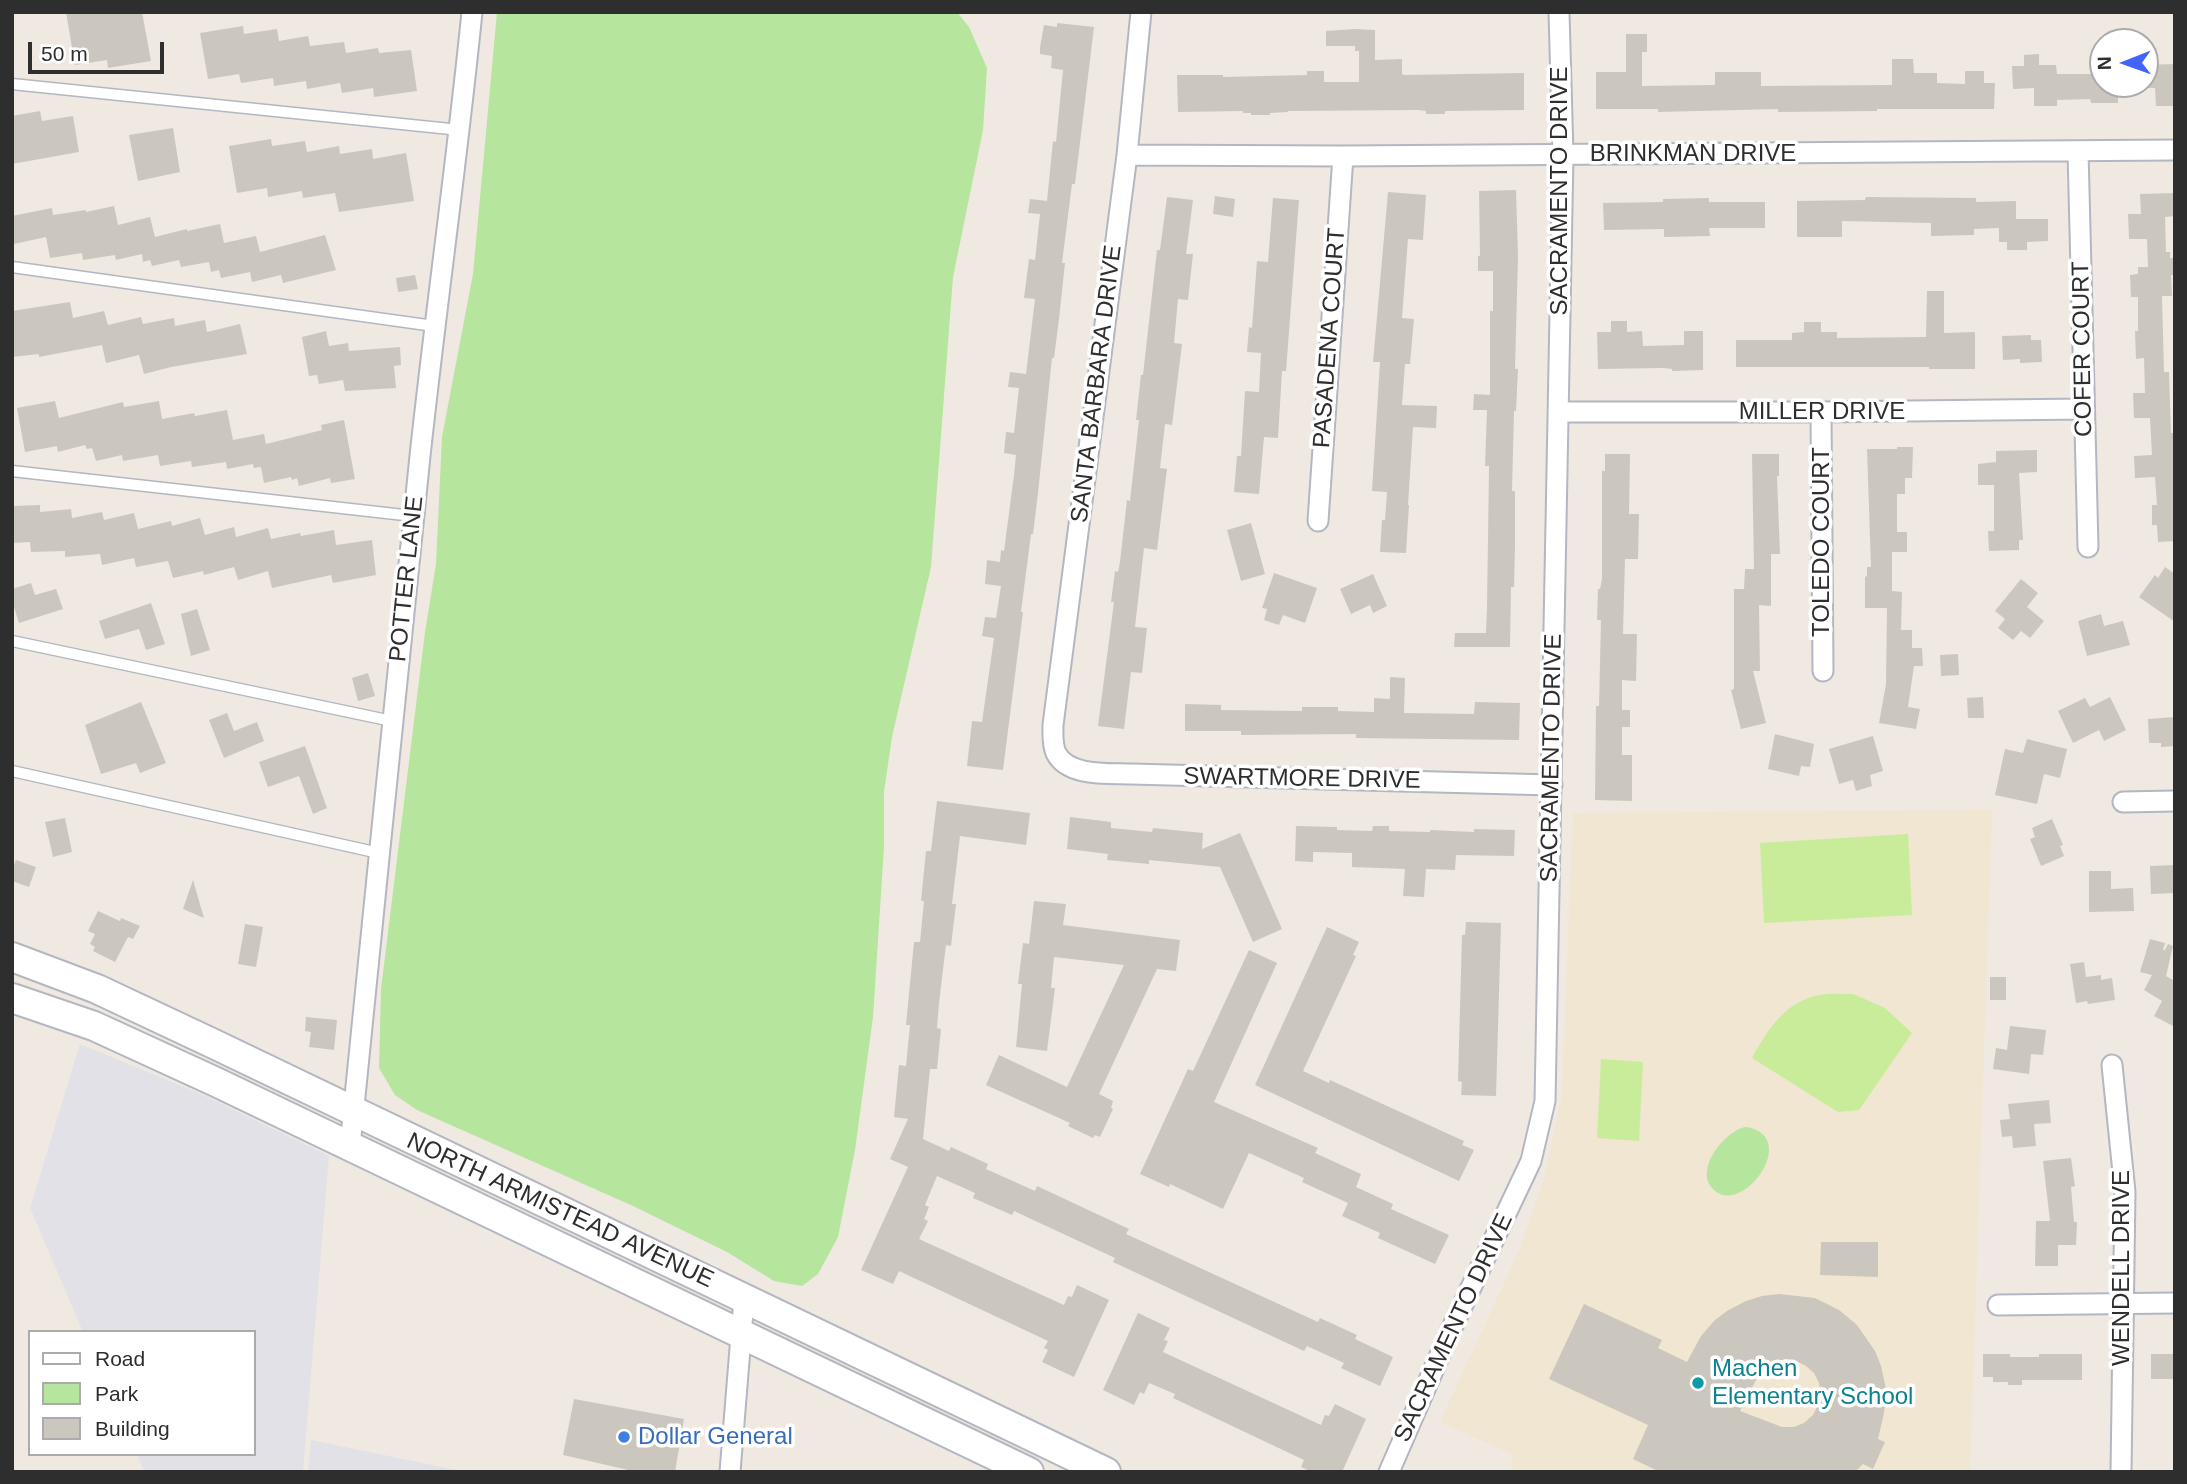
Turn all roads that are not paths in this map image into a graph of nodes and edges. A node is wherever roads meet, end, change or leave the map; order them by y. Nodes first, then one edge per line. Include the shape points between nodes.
1 (472, 12) edge
2 (1141, 12) edge
3 (1559, 12) edge
4 (12, 84) edge
5 (460, 130) junction
6 (2175, 150) edge
7 (2078, 151) junction
8 (1127, 155) junction
9 (1563, 155) junction
10 (1343, 156) junction
11 (12, 267) edge
12 (434, 326) junction
13 (2084, 409) junction
14 (1559, 412) junction
15 (1821, 412) junction
16 (12, 471) edge
17 (413, 516) junction
18 (1318, 521) dead end
19 (2088, 547) dead end
20 (12, 641) edge
21 (1823, 671) dead end
22 (392, 721) junction
23 (1057, 755) joint
24 (12, 771) edge
25 (1552, 785) junction
26 (2175, 801) edge
27 (2123, 802) dead end
28 (379, 853) junction
29 (12, 957) edge
30 (12, 998) edge
31 (2112, 1065) dead end
32 (354, 1112) junction
33 (350, 1146) junction
34 (744, 1299) junction
35 (2175, 1303) edge
36 (2125, 1304) junction
37 (1998, 1305) dead end
38 (741, 1334) junction
39 (730, 1472) edge
40 (1029, 1472) edge
41 (1105, 1472) edge
42 (1389, 1472) edge
43 (2121, 1472) edge

1 - 5 street, POTTER LANE
2 - 8 street, SANTA BARBARA DRIVE
3 - 9 street, SACRAMENTO DRIVE
4 - 5 lane
5 - 12 street, POTTER LANE
6 - 7 street, BRINKMAN DRIVE
7 - 9 street, BRINKMAN DRIVE
7 - 13 street, COFER COURT
8 - 10 street, BRINKMAN DRIVE
8 - 23 street, SANTA BARBARA DRIVE via 1053,725
9 - 10 street, BRINKMAN DRIVE
9 - 14 street, SACRAMENTO DRIVE
10 - 18 street, PASADENA COURT
11 - 12 lane
12 - 17 street, POTTER LANE
13 - 15 street, MILLER DRIVE
13 - 19 street, COFER COURT
14 - 15 street, MILLER DRIVE
14 - 25 street, SACRAMENTO DRIVE
15 - 21 street, TOLEDO COURT
16 - 17 lane
17 - 22 street, POTTER LANE
20 - 22 lane
22 - 28 street, POTTER LANE
23 - 25 street, SWARTMORE DRIVE via 1073,767 1091,772
24 - 28 lane
25 - 42 street, SACRAMENTO DRIVE via 1545,1101 1531,1161
26 - 27 street
28 - 32 street, POTTER LANE
29 - 32 main road, NORTH ARMISTEAD AVENUE via 97,989
30 - 33 main road, NORTH ARMISTEAD AVENUE via 94,1026
31 - 36 street, WENDELL DRIVE via 2125,1192
32 - 33 street, POTTER LANE
32 - 34 main road, NORTH ARMISTEAD AVENUE
33 - 38 main road, NORTH ARMISTEAD AVENUE
34 - 38 street
34 - 41 main road, NORTH ARMISTEAD AVENUE
35 - 36 street
36 - 37 street
36 - 43 street, WENDELL DRIVE
38 - 39 street
38 - 40 main road, NORTH ARMISTEAD AVENUE

